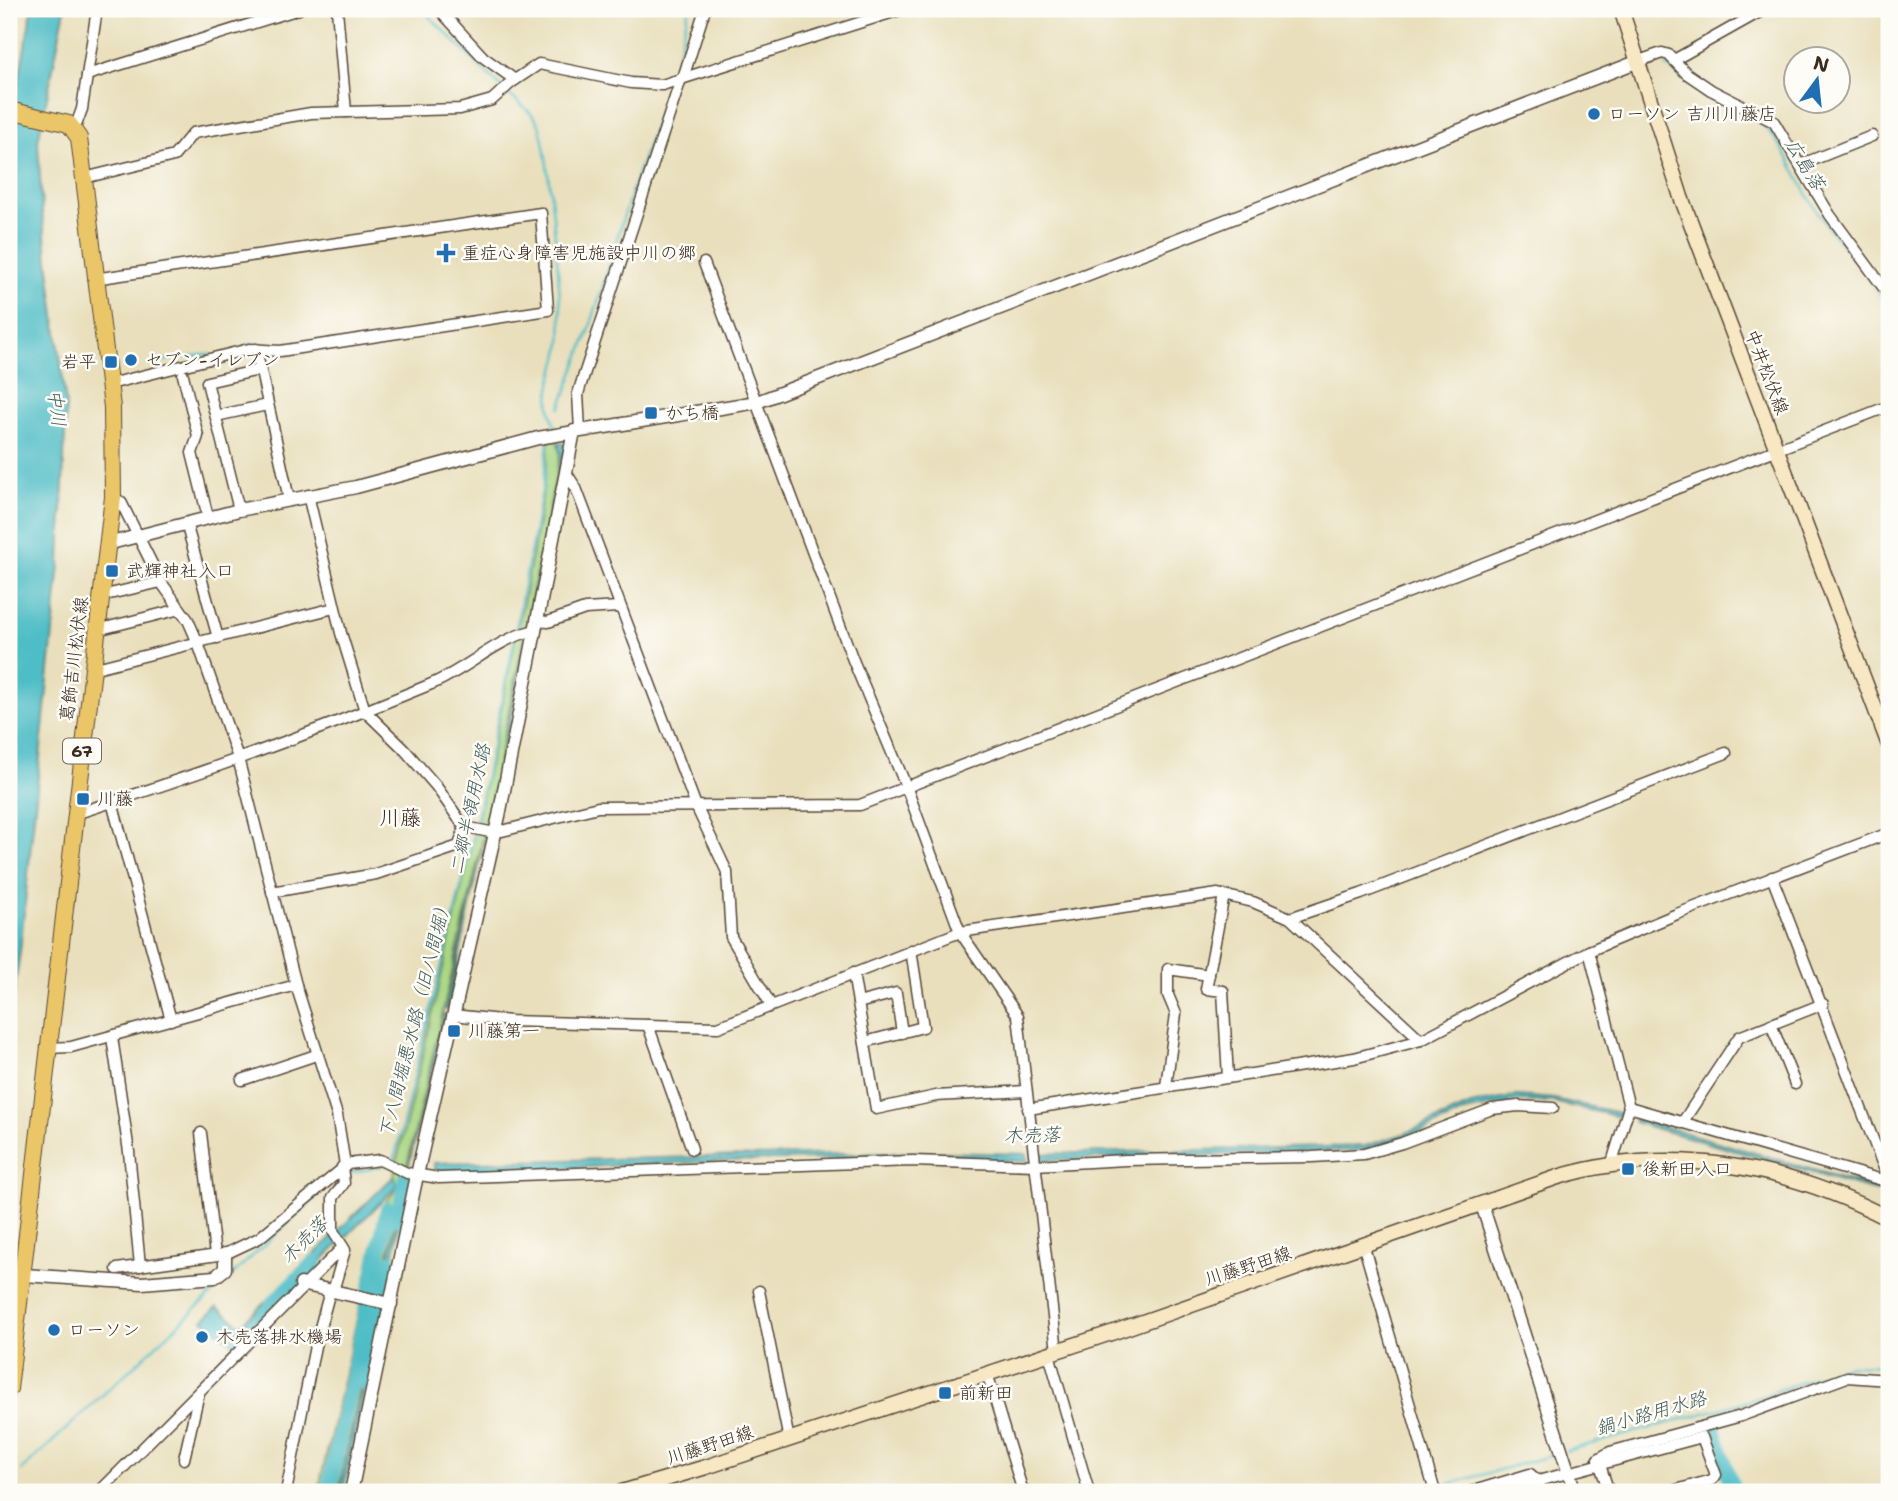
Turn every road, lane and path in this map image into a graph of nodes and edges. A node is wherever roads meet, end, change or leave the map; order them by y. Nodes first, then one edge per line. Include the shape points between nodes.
1 (97, 9) edge
2 (299, 9) edge
3 (337, 9) edge
4 (439, 9) edge
5 (705, 9) edge
6 (903, 9) edge
7 (1621, 9) edge
8 (1765, 9) edge
9 (1639, 61) junction
10 (1674, 61) junction
11 (87, 75) junction
12 (680, 79) junction
13 (513, 81) junction
14 (9, 110) edge
15 (346, 112) junction
16 (68, 125) junction
17 (1872, 136) dead end
18 (1800, 165) junction
19 (84, 178) junction
20 (704, 264) dead end
21 (94, 279) junction
22 (1889, 295) edge
23 (256, 349) junction
24 (259, 370) junction
25 (183, 375) dead end
26 (110, 384) junction
27 (757, 402) junction
28 (267, 405) junction
29 (1889, 406) edge
30 (216, 416) junction
31 (219, 428) junction
32 (573, 431) junction
33 (197, 433) junction
34 (1777, 450) junction
35 (567, 474) junction
36 (308, 495) junction
37 (113, 497) junction
38 (289, 499) junction
39 (239, 510) junction
40 (208, 517) junction
41 (186, 523) junction
42 (136, 536) junction
43 (107, 544) junction
44 (161, 582) junction
45 (102, 596) junction
46 (619, 607) junction
47 (334, 608) junction
48 (180, 609) junction
49 (97, 630) junction
50 (530, 630) junction
51 (218, 638) junction
52 (198, 643) junction
53 (92, 669) junction
54 (365, 712) junction
55 (1889, 745) edge
56 (1726, 753) dead end
57 (238, 758) junction
58 (906, 786) junction
59 (112, 802) junction
60 (696, 806) junction
61 (75, 814) junction
62 (465, 827) junction
63 (489, 831) junction
64 (1889, 833) edge
65 (1772, 877) junction
66 (272, 892) junction
67 (1224, 895) junction
68 (1290, 918) junction
69 (960, 932) junction
70 (911, 950) junction
71 (1589, 951) junction
72 (853, 973) junction
73 (1209, 975) junction
74 (296, 985) junction
75 (858, 1003) junction
76 (1823, 1004) junction
77 (771, 1005) junction
78 (453, 1015) junction
79 (171, 1020) junction
80 (1771, 1024) junction
81 (648, 1026) junction
82 (902, 1032) junction
83 (112, 1037) junction
84 (1421, 1040) junction
85 (865, 1042) junction
86 (47, 1048) junction
87 (316, 1055) junction
88 (1228, 1077) junction
89 (242, 1080) dead end
90 (1795, 1084) dead end
91 (1166, 1086) junction
92 (1026, 1091) junction
93 (1629, 1107) junction
94 (1553, 1108) dead end
95 (1028, 1109) junction
96 (1682, 1123) junction
97 (201, 1133) dead end
98 (692, 1149) dead end
99 (1035, 1165) junction
100 (344, 1166) junction
101 (1611, 1166) junction
102 (403, 1170) junction
103 (1889, 1181) edge
104 (1482, 1205) junction
105 (1889, 1219) edge
106 (344, 1247) junction
107 (1364, 1247) junction
108 (220, 1254) junction
109 (140, 1266) junction
110 (117, 1269) dead end
111 (16, 1275) edge
112 (303, 1284) junction
113 (332, 1291) junction
114 (759, 1291) dead end
115 (385, 1303) junction
116 (1053, 1352) junction
117 (988, 1373) junction
118 (1889, 1380) edge
119 (9, 1390) edge
120 (199, 1392) junction
121 (789, 1440) junction
122 (184, 1459) dead end
123 (1600, 1464) junction
124 (1568, 1472) junction
125 (1540, 1487) edge
126 (640, 1490) edge
127 (99, 1492) edge
128 (286, 1492) edge
129 (351, 1492) edge
130 (622, 1492) edge
131 (1023, 1492) edge
132 (1089, 1492) edge
133 (1435, 1492) edge
134 (1471, 1492) edge
135 (1501, 1492) edge
136 (1575, 1492) edge
137 (1609, 1492) edge
138 (1668, 1492) edge

1 - 11 street
2 - 11 street
3 - 15 street
4 - 13 street via 483,57
5 - 12 street
6 - 12 street
7 - 9 main road, 中井松伏線
8 - 10 street
9 - 10 street via 1662,52
9 - 27 street
9 - 34 main road, 中井松伏線 via 1681,197
10 - 18 street via 1711,90 1774,122
11 - 16 street via 82,108
12 - 13 street via 662,85 631,83 546,63
12 - 32 street via 581,384
13 - 15 street via 492,100 449,111
14 - 16 main road
15 - 19 street via 311,113 193,133 174,156
16 - 19 main road, 葛飾吉川松伏線 / 67
17 - 18 street
18 - 22 street
19 - 21 main road, 葛飾吉川松伏線 / 67
20 - 27 street
21 - 23 street via 541,213 548,310 280,351
21 - 26 main road, 葛飾吉川松伏線 / 67
23 - 24 street
23 - 26 street
24 - 28 street
24 - 30 street via 207,382
25 - 33 street
26 - 37 main road, 葛飾吉川松伏線 / 67
27 - 32 street
27 - 58 street via 853,660
28 - 30 street
28 - 38 street
29 - 34 street
30 - 31 street
31 - 33 street
31 - 39 street
32 - 35 street
32 - 36 street
33 - 40 street via 192,453
34 - 55 main road, 中井松伏線
34 - 58 street
35 - 46 street
35 - 50 street
36 - 38 street
36 - 47 street
37 - 42 street via 121,502
37 - 43 main road, 葛飾吉川松伏線 / 67
38 - 39 street
39 - 40 street
40 - 41 street
41 - 42 street
41 - 51 street
42 - 43 street
42 - 44 street
43 - 45 main road, 葛飾吉川松伏線 / 67
44 - 45 street
44 - 48 street
45 - 49 main road, 葛飾吉川松伏線 / 67
46 - 50 street via 585,609
46 - 60 street
47 - 51 street
47 - 54 street
48 - 49 street
48 - 52 street
49 - 53 main road, 葛飾吉川松伏線 / 67
50 - 54 street via 505,640 454,675
50 - 63 street
51 - 52 street
52 - 53 street
52 - 57 street
53 - 61 main road, 葛飾吉川松伏線 / 67
54 - 57 street
54 - 62 street via 420,768
56 - 68 street
57 - 59 street
57 - 66 street
58 - 60 street via 850,807
58 - 69 street
59 - 61 street
59 - 79 street
60 - 63 street via 597,807
60 - 77 street via 727,872 732,937
61 - 86 main road, 葛飾吉川松伏線 / 67
62 - 63 street
62 - 66 street via 459,846 397,867
63 - 78 street
64 - 65 street
65 - 71 street
65 - 76 street
66 - 74 street
67 - 68 street
67 - 69 street
67 - 73 street
68 - 84 street
69 - 70 street
69 - 92 street via 1018,1016
70 - 72 street
70 - 82 street via 923,1027
71 - 84 street
71 - 93 street
72 - 75 street
72 - 77 street
73 - 88 street via 1206,989 1223,992
73 - 91 street via 1168,968 1168,995 1176,1014
74 - 79 street
74 - 87 street
75 - 82 street via 896,993
75 - 85 street
76 - 80 street
76 - 103 street
77 - 81 street via 718,1027
78 - 81 street
78 - 102 street
79 - 83 street
80 - 90 street
80 - 96 street via 1739,1037
81 - 98 street
82 - 85 street
83 - 86 street
83 - 109 street
84 - 88 street via 1354,1058
85 - 92 street via 876,1109 936,1096
86 - 111 main road, 葛飾吉川松伏線 / 67
87 - 89 street
87 - 100 street via 337,1115
88 - 91 street
91 - 95 street
92 - 95 street
93 - 96 street
93 - 101 street
94 - 99 street via 1492,1109 1364,1154
95 - 99 street
96 - 103 street
97 - 108 street
99 - 102 street via 912,1161 439,1178
99 - 116 street
100 - 102 street via 380,1160
100 - 106 street via 344,1184 333,1198 333,1230
100 - 108 street via 259,1238
101 - 104 main road, 川藤野田線 via 1558,1177
101 - 105 main road, 川藤野田線 via 1679,1163 1758,1169 1816,1186
102 - 115 street
104 - 107 main road, 川藤野田線
104 - 124 street
106 - 112 street
106 - 113 street
107 - 116 main road, 川藤野田線
107 - 133 street
108 - 109 street
108 - 111 street via 225,1269 215,1277 142,1283
109 - 110 street
111 - 119 main road, 葛飾吉川松伏線 / 67
112 - 113 street
112 - 120 street
113 - 115 street
113 - 128 street via 315,1346
114 - 121 street
115 - 129 street
116 - 117 main road, 川藤野田線
116 - 132 street
117 - 121 main road, 川藤野田線
117 - 131 street
118 - 123 street via 1847,1377 1741,1416 1610,1452 1598,1459
120 - 122 street
120 - 127 street
121 - 126 main road, 川藤野田線
123 - 124 street
123 - 137 street
123 - 138 street via 1702,1437 1716,1475
124 - 125 street
124 - 136 street
125 - 134 street via 1530,1474
125 - 135 street
126 - 130 main road, 川藤野田線

